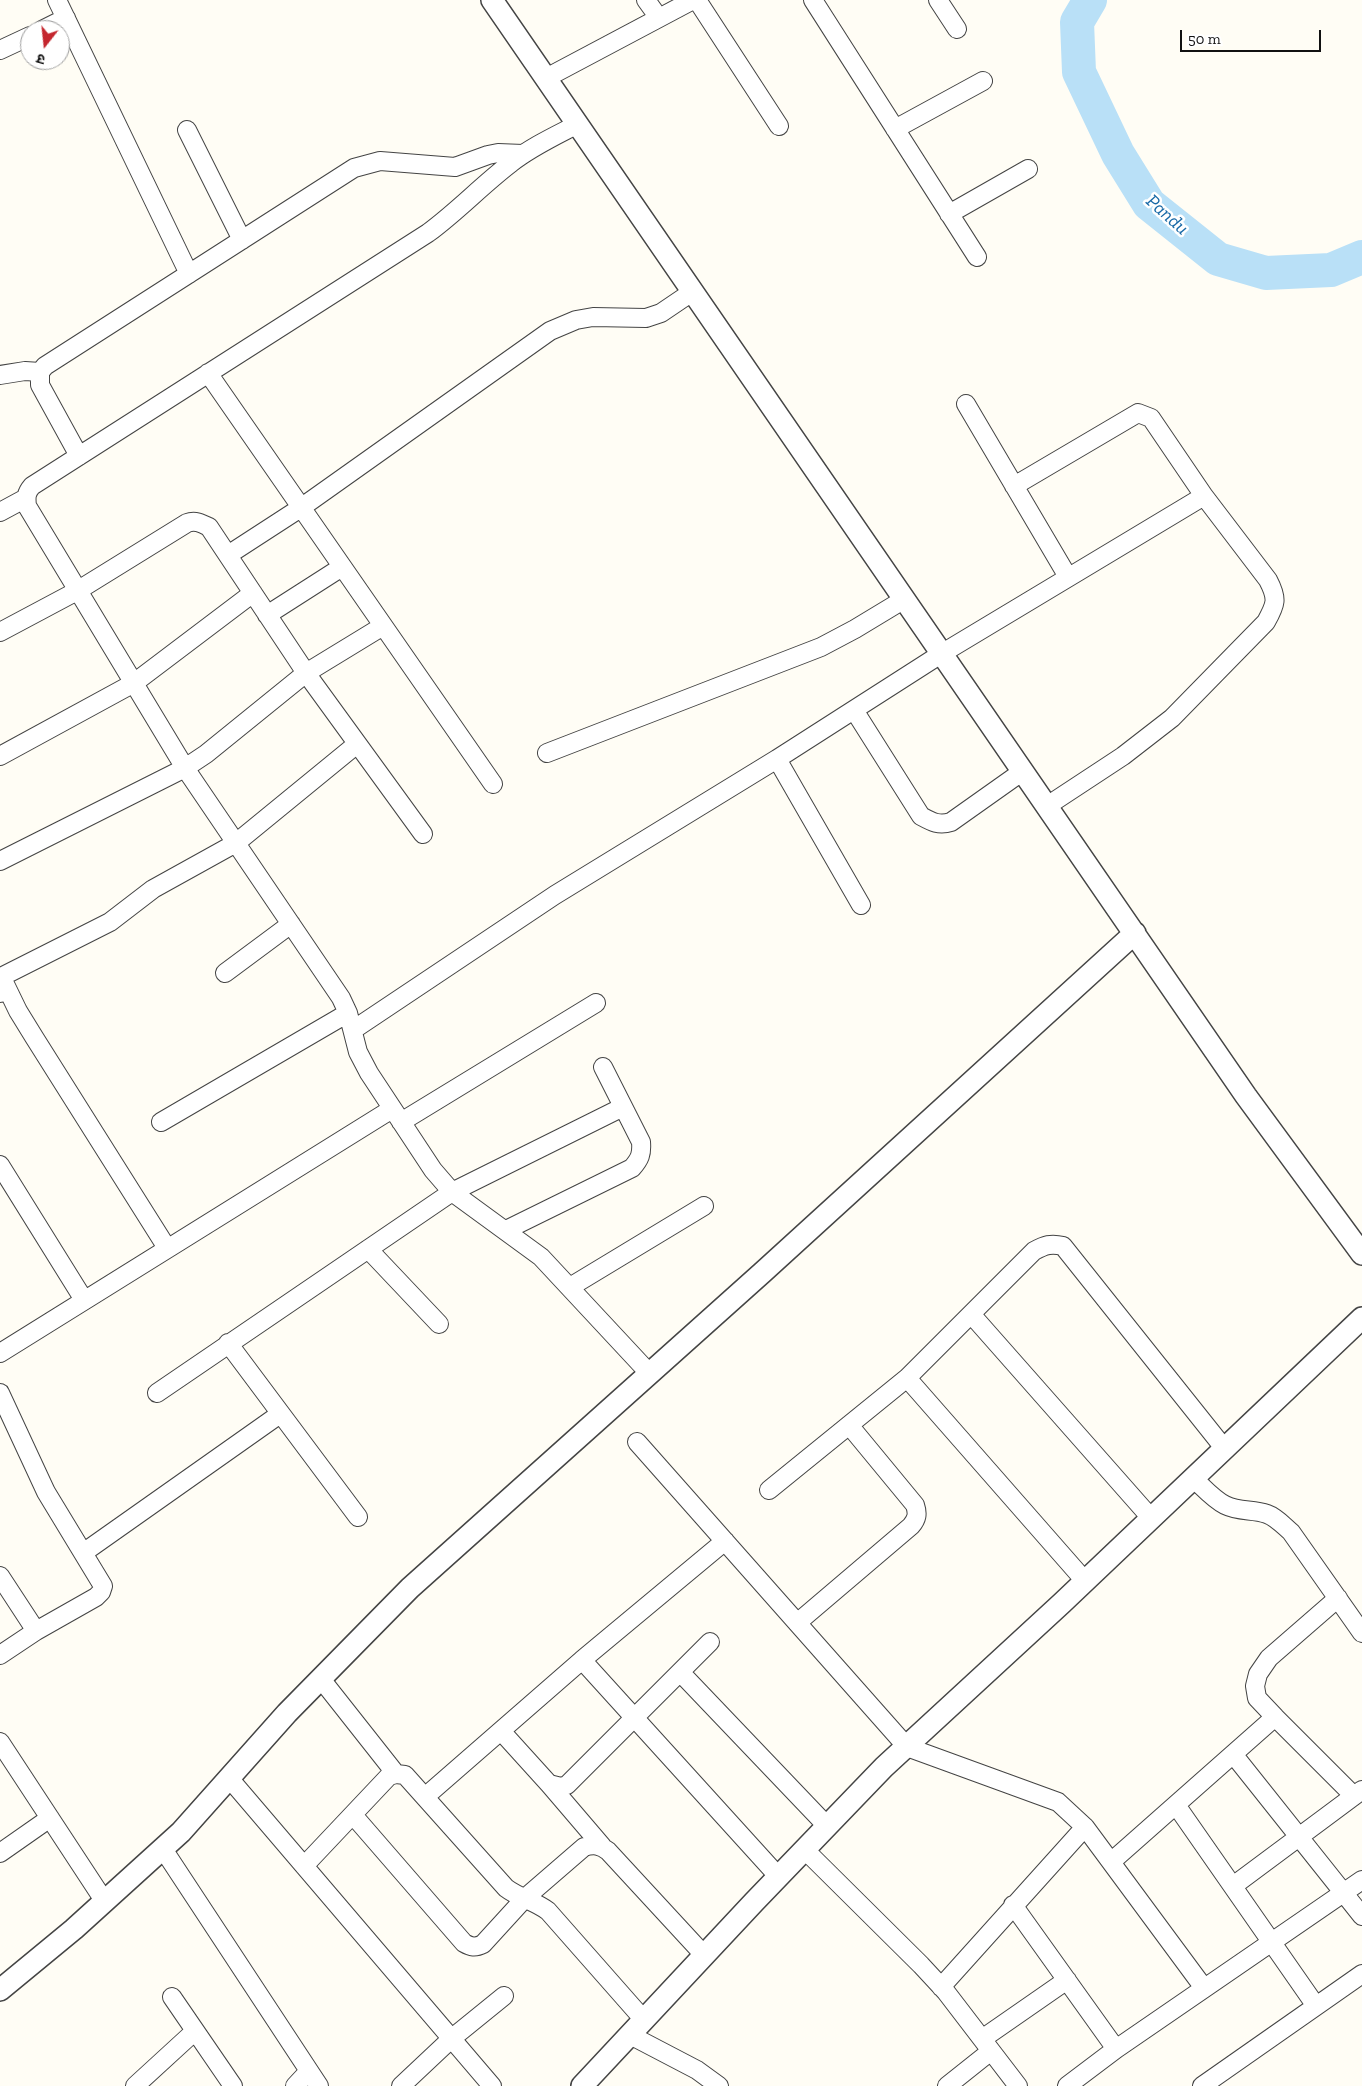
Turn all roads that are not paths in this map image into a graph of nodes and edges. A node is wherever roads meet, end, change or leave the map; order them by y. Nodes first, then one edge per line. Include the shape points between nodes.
1 (58, 0) edge
2 (492, 0) edge
3 (646, 0) edge
4 (693, 0) edge
5 (697, 0) edge
6 (813, 0) edge
7 (938, 0) edge
8 (66, 18) junction
9 (658, 18) junction
10 (62, 20) edge
11 (957, 29) dead end
12 (20, 41) edge
13 (0, 50) edge
14 (546, 78) junction
15 (983, 81) dead end
16 (578, 124) junction
17 (779, 126) dead end
18 (895, 129) junction
19 (187, 130) dead end
20 (523, 154) junction
21 (1028, 169) dead end
22 (949, 214) junction
23 (242, 240) junction
24 (977, 257) dead end
25 (189, 274) junction
26 (692, 292) junction
27 (40, 372) junction
28 (208, 373) junction
29 (0, 376) edge
30 (966, 404) dead end
31 (79, 456) junction
32 (1014, 486) junction
33 (1204, 496) junction
34 (26, 498) junction
35 (302, 507) junction
36 (0, 512) edge
37 (228, 555) junction
38 (342, 567) junction
39 (1068, 577) junction
40 (77, 591) junction
41 (253, 593) junction
42 (903, 600) junction
43 (267, 615) junction
44 (383, 626) junction
45 (0, 632) edge
46 (942, 654) junction
47 (306, 673) junction
48 (134, 683) junction
49 (854, 710) junction
50 (357, 744) junction
51 (547, 753) dead end
52 (0, 756) edge
53 (777, 759) junction
54 (185, 768) junction
55 (1023, 772) junction
56 (493, 784) dead end
57 (1047, 806) junction
58 (422, 834) dead end
59 (236, 843) junction
60 (0, 861) edge
61 (861, 905) dead end
62 (291, 924) junction
63 (1135, 934) junction
64 (225, 973) dead end
65 (0, 982) edge
66 (596, 1003) dead end
67 (351, 1022) junction
68 (603, 1067) dead end
69 (623, 1107) junction
70 (396, 1115) junction
71 (161, 1122) dead end
72 (0, 1164) edge
73 (452, 1192) junction
74 (704, 1206) dead end
75 (506, 1230) junction
76 (167, 1248) junction
77 (368, 1249) junction
78 (1362, 1254) edge
79 (570, 1287) junction
80 (84, 1300) junction
81 (971, 1314) junction
82 (1362, 1318) edge
83 (439, 1324) dead end
84 (228, 1343) junction
85 (0, 1353) edge
86 (650, 1374) junction
87 (907, 1378) junction
88 (0, 1393) edge
89 (157, 1393) dead end
90 (280, 1414) junction
91 (849, 1425) junction
92 (638, 1442) dead end
93 (1224, 1448) junction
94 (1193, 1478) junction
95 (769, 1490) dead end
96 (358, 1517) dead end
97 (1151, 1518) junction
98 (724, 1541) junction
99 (83, 1553) junction
100 (0, 1576) edge
101 (1085, 1581) junction
102 (1338, 1598) junction
103 (798, 1623) junction
104 (36, 1631) junction
105 (1362, 1633) edge
106 (710, 1642) dead end
107 (0, 1655) edge
108 (582, 1660) junction
109 (680, 1672) junction
110 (320, 1679) junction
111 (634, 1717) junction
112 (1276, 1717) junction
113 (501, 1730) junction
114 (0, 1742) edge
115 (907, 1747) junction
116 (1233, 1754) junction
117 (396, 1774) junction
118 (229, 1778) junction
119 (549, 1784) junction
120 (1358, 1793) edge
121 (426, 1796) junction
122 (1176, 1805) junction
123 (353, 1815) junction
124 (50, 1818) junction
125 (827, 1826) junction
126 (1085, 1827) junction
127 (1299, 1837) junction
128 (602, 1846) junction
129 (163, 1849) junction
130 (804, 1849) junction
131 (0, 1853) edge
132 (1111, 1862) junction
133 (304, 1866) junction
134 (778, 1876) junction
135 (1362, 1880) edge
136 (1232, 1886) junction
137 (1343, 1893) junction
138 (525, 1898) junction
139 (104, 1902) junction
140 (1013, 1905) junction
141 (1362, 1916) edge
142 (1272, 1942) junction
143 (704, 1955) junction
144 (1362, 1974) edge
145 (1067, 1980) junction
146 (941, 1987) junction
147 (1204, 1988) junction
148 (0, 1990) edge
149 (504, 1996) dead end
150 (172, 1997) dead end
151 (1316, 2006) junction
152 (637, 2027) junction
153 (195, 2031) junction
154 (451, 2039) junction
155 (986, 2045) junction
156 (1116, 2049) junction
157 (309, 2071) junction
158 (135, 2086) edge
159 (233, 2086) edge
160 (295, 2086) edge
161 (318, 2086) edge
162 (401, 2086) edge
163 (492, 2086) edge
164 (582, 2086) edge
165 (719, 2086) edge
166 (947, 2086) edge
167 (1018, 2086) edge
168 (1067, 2086) edge
169 (1202, 2086) edge

1 - 8 street
2 - 14 street
3 - 9 street
4 - 9 street
5 - 17 street
6 - 18 street
7 - 11 street
8 - 10 street
8 - 25 street
9 - 14 street
12 - 13 street
14 - 16 street
15 - 18 street
16 - 20 street
16 - 26 street
18 - 22 street
19 - 23 street
20 - 23 street via 488,155 456,167 380,161 368,163 354,168
20 - 28 street via 428,233
21 - 22 street
22 - 24 street
23 - 25 street
25 - 27 street
26 - 35 street via 661,314 646,318 593,317 550,331
26 - 42 street
27 - 29 street
27 - 31 street via 40,385
28 - 31 street
28 - 35 street
30 - 32 street
31 - 34 street via 32,486
32 - 33 street via 1138,413 1152,418
32 - 39 street
33 - 39 street
33 - 57 street via 1268,580 1276,594 1274,608 1266,622 1172,718
34 - 36 street
34 - 40 street via 27,506
35 - 37 street
35 - 38 street
37 - 40 street via 209,527 193,521
37 - 41 street
38 - 43 street
38 - 44 street
39 - 46 street
40 - 45 street
40 - 48 street
41 - 43 street
41 - 48 street
42 - 46 street
42 - 51 street via 828,644
43 - 47 street
44 - 47 street
44 - 56 street
46 - 49 street
46 - 55 street
47 - 50 street
47 - 54 street
48 - 52 street
48 - 54 street
49 - 53 street
49 - 55 street via 921,816 932,823 944,825 951,822
50 - 58 street
50 - 59 street
53 - 61 street
53 - 67 street
54 - 59 street
54 - 60 street
55 - 57 street
57 - 63 street
59 - 62 street
59 - 65 street via 153,889 110,922
62 - 64 street
62 - 67 street via 331,982
63 - 78 street via 1246,1096
63 - 86 street
65 - 76 street
66 - 70 street
67 - 70 street via 358,1052
67 - 71 street
68 - 69 street
69 - 73 street
69 - 75 street via 640,1142 640,1160 632,1168
70 - 73 street
70 - 76 street
72 - 80 street
73 - 75 street
73 - 77 street
74 - 79 street
75 - 79 street via 541,1257
76 - 80 street
77 - 83 street
77 - 84 street
79 - 86 street
80 - 85 street
81 - 87 street
81 - 93 street via 1034,1251 1044,1245 1063,1246
81 - 97 street
82 - 93 street
84 - 89 street
84 - 90 street
86 - 110 street via 410,1588
87 - 91 street
87 - 101 street
88 - 99 street via 46,1492
90 - 96 street
90 - 99 street
91 - 95 street
91 - 103 street via 915,1505 916,1520
92 - 98 street
93 - 94 street
94 - 97 street
94 - 102 street via 1226,1506 1266,1513 1278,1520 1291,1532
97 - 101 street
98 - 103 street
98 - 108 street
99 - 104 street via 103,1586 101,1592
100 - 104 street
101 - 115 street
102 - 105 street
102 - 112 street via 1269,1658 1258,1674 1257,1698
103 - 115 street
104 - 107 street
106 - 109 street
108 - 111 street
108 - 113 street
109 - 111 street
109 - 125 street
110 - 117 street
110 - 118 street
111 - 119 street via 568,1785 555,1787
111 - 134 street
112 - 116 street
112 - 120 street
113 - 119 street
113 - 121 street
114 - 124 street
115 - 125 street
115 - 126 street via 1058,1802
116 - 122 street
116 - 127 street
117 - 121 street via 405,1775
117 - 123 street via 389,1776
118 - 129 street
118 - 133 street
119 - 128 street
120 - 127 street
121 - 138 street via 506,1888
122 - 132 street
122 - 136 street
123 - 133 street
123 - 138 street via 470,1947 483,1944
124 - 131 street
124 - 139 street
125 - 130 street
126 - 132 street
126 - 140 street
127 - 136 street
127 - 137 street
128 - 138 street via 592,1844 584,1847
128 - 143 street
129 - 139 street
129 - 157 street
130 - 134 street
130 - 146 street
132 - 147 street
133 - 154 street
134 - 143 street
135 - 137 street
136 - 142 street
137 - 141 street
137 - 142 street
138 - 152 street via 548,1911
139 - 148 street
140 - 145 street
140 - 146 street
142 - 147 street
142 - 151 street
143 - 152 street
144 - 151 street
145 - 155 street
145 - 156 street
146 - 155 street
147 - 156 street
149 - 154 street
150 - 153 street
151 - 169 street
152 - 164 street
152 - 165 street
153 - 158 street
153 - 159 street
154 - 162 street
154 - 163 street
155 - 166 street
155 - 167 street
156 - 168 street
157 - 160 street
157 - 161 street

